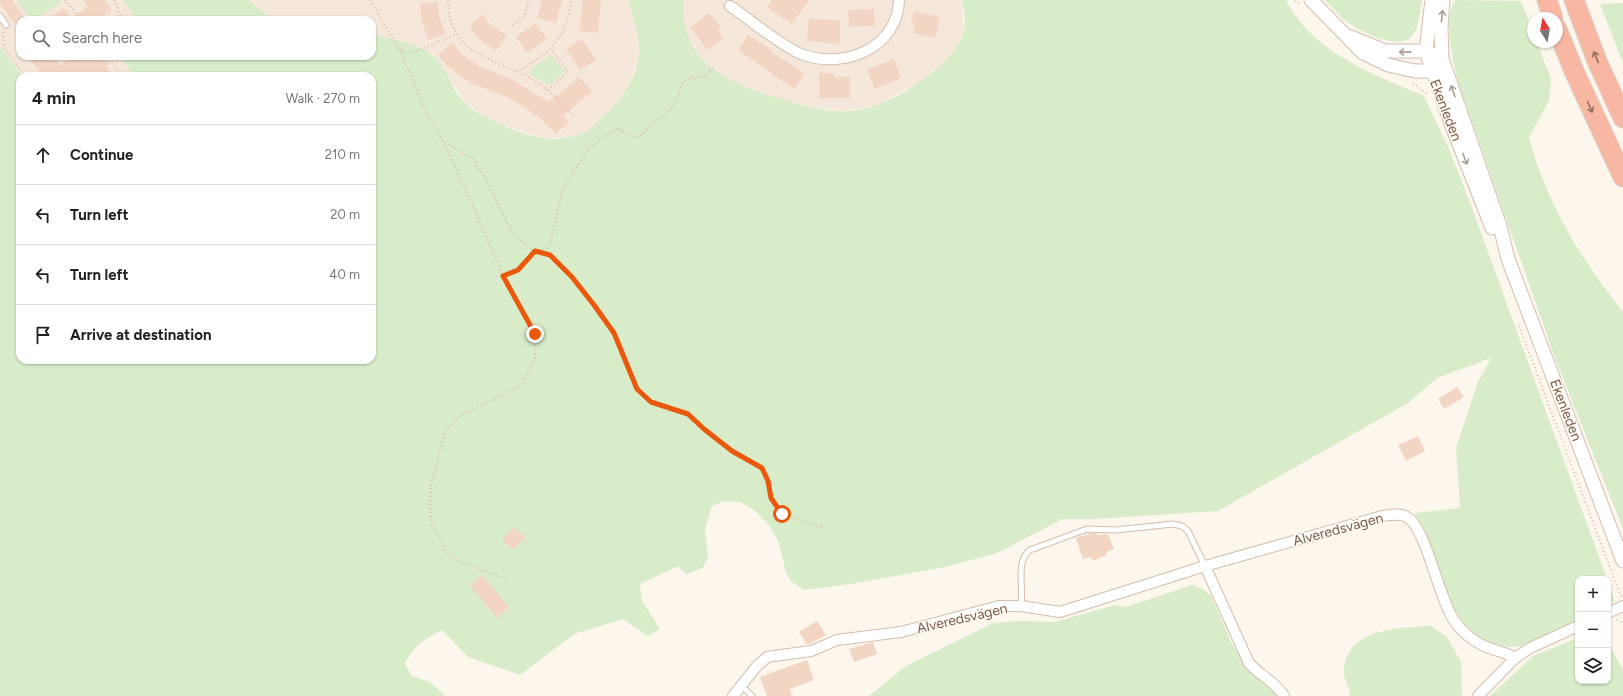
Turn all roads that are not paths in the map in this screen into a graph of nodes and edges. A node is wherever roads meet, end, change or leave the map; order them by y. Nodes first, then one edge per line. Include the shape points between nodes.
1 (899, 0) edge
2 (1432, 0) edge
3 (1443, 0) edge
4 (1547, 0) edge
5 (1574, 0) edge
6 (1582, 0) edge
7 (1306, 3) edge
8 (730, 6) dead end
9 (1551, 12) edge
10 (0, 16) edge
11 (6, 26) road end
12 (1584, 28) junction
13 (1347, 36) junction
14 (1563, 44) edge
15 (1426, 52) junction
16 (1442, 59) junction
17 (1431, 71) junction
18 (1623, 118) edge
19 (1623, 177) edge
20 (1508, 259) junction
21 (1623, 561) edge
22 (1204, 566) junction
23 (1021, 606) junction
24 (1623, 606) edge
25 (1610, 612) edge
26 (1575, 627) edge
27 (1514, 658) junction
28 (742, 686) junction
29 (732, 696) edge
30 (752, 696) edge
31 (1284, 696) edge
32 (1478, 696) edge

1 - 8 street via 893,24 880,43 860,54 835,59 813,57 791,48
2 - 15 street, Ekenleden
16 -> 3 street, Ekenleden
4 - 9 highway
5 - 12 highway
6 - 12 highway
7 - 13 street
10 - 11 lane
18 -> 12 highway
15 -> 13 street via 1385,51
13 - 17 street via 1363,53 1388,65 1415,71
14 -> 19 highway
15 - 16 street
15 - 17 street, Ekenleden
16 - 17 street
20 -> 16 street, Ekenleden via 1500,226
17 -> 20 street, Ekenleden via 1492,230
20 - 21 street, Ekenleden
22 - 23 street, Alveredsvägen via 1060,612
22 - 23 lane via 1188,531 1182,526 1173,524 1116,530 1087,529 1025,554 1022,561
22 - 27 street, Alveredsvägen via 1382,516 1406,516 1417,530 1445,605 1456,622 1475,641
22 - 31 street via 1250,663 1255,670 1274,683
23 - 28 street, Alveredsvägen via 999,606 901,632 837,640 811,651 767,657
24 - 25 street
26 - 27 street
27 - 32 street
28 - 29 street, Alveredsvägen
28 - 30 lane

